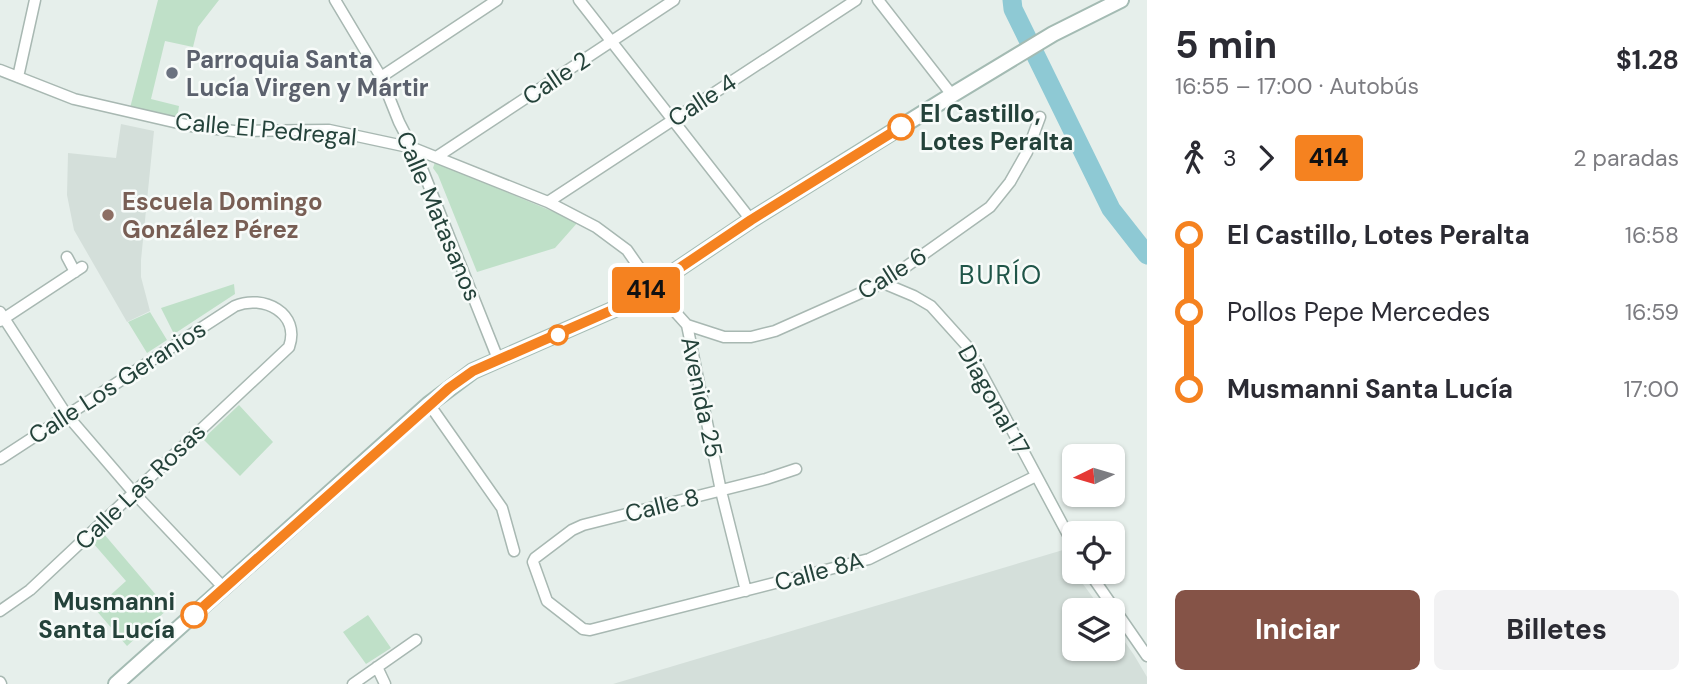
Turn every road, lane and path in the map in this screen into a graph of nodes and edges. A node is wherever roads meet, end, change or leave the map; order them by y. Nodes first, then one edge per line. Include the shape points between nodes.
1 (35, 0) edge
2 (335, 0) edge
3 (497, 0) edge
4 (579, 0) edge
5 (674, 0) edge
6 (856, 0) edge
7 (878, 0) edge
8 (1121, 0) edge
9 (610, 42) junction
10 (0, 69) edge
11 (18, 76) junction
12 (381, 77) junction
13 (952, 95) junction
14 (1040, 117) dead end
15 (673, 118) junction
16 (413, 148) junction
17 (438, 156) junction
18 (548, 202) junction
19 (751, 220) junction
20 (67, 257) dead end
21 (883, 283) junction
22 (653, 286) junction
23 (235, 306) joint
24 (1, 317) edge
25 (687, 325) junction
26 (498, 359) junction
27 (429, 404) junction
28 (66, 414) junction
29 (0, 459) edge
30 (796, 469) dead end
31 (1036, 476) junction
32 (721, 491) junction
33 (134, 494) junction
34 (1062, 524) edge
35 (514, 551) dead end
36 (1097, 584) edge
37 (224, 588) junction
38 (746, 591) junction
39 (0, 611) edge
40 (590, 630) joint
41 (416, 640) dead end
42 (1147, 656) edge
43 (377, 667) junction
44 (116, 684) edge
45 (352, 684) edge
46 (385, 684) edge

1 - 11 street
2 - 12 street, Calle Matasanos
3 - 12 street
4 - 9 street
5 - 9 street, Calle 2
6 - 15 street, Calle 4
7 - 13 street
8 - 13 main road
9 - 15 street
9 - 17 street, Calle 2
10 - 11 street, Calle El Pedregal
11 - 16 street, Calle El Pedregal via 74,99 191,126 234,131 329,130
12 - 16 street, Calle Matasanos
13 - 19 main road
14 - 21 street, Calle 6 via 1027,152 990,208
15 - 18 street, Calle 4
15 - 19 street
16 - 17 street, Avenida 25
16 - 26 street, Calle Matasanos
17 - 18 street, Avenida 25
18 - 22 street, Avenida 25 via 612,237
19 - 22 main road
20 - 24 street via 78,270
21 - 25 street, Calle 6 via 775,331 751,337 724,337
21 - 31 street, Diagonal 17 via 931,306 967,346
22 - 25 street, Avenida 25
22 - 26 main road via 626,304
23 - 28 street, Calle Los Geranios
23 - 33 street, Calle Las Rosas via 256,302 278,310 292,329 289,347
24 - 28 street
25 - 32 street, Avenida 25
26 - 27 main road via 473,371
27 - 35 street via 502,508
27 - 37 main road
28 - 29 street, Calle Los Geranios
28 - 33 street
30 - 32 street, Calle 8
31 - 34 street, Diagonal 17
31 - 38 street, Calle 8A via 869,559
32 - 38 street, Avenida 25
32 - 40 street, Calle 8 via 583,525 535,558 533,567 547,601
33 - 37 street
33 - 39 street, Calle Las Rosas via 30,590
36 - 42 street
37 - 44 main road
38 - 40 street, Calle 8A
41 - 43 street
43 - 45 street
43 - 46 street

